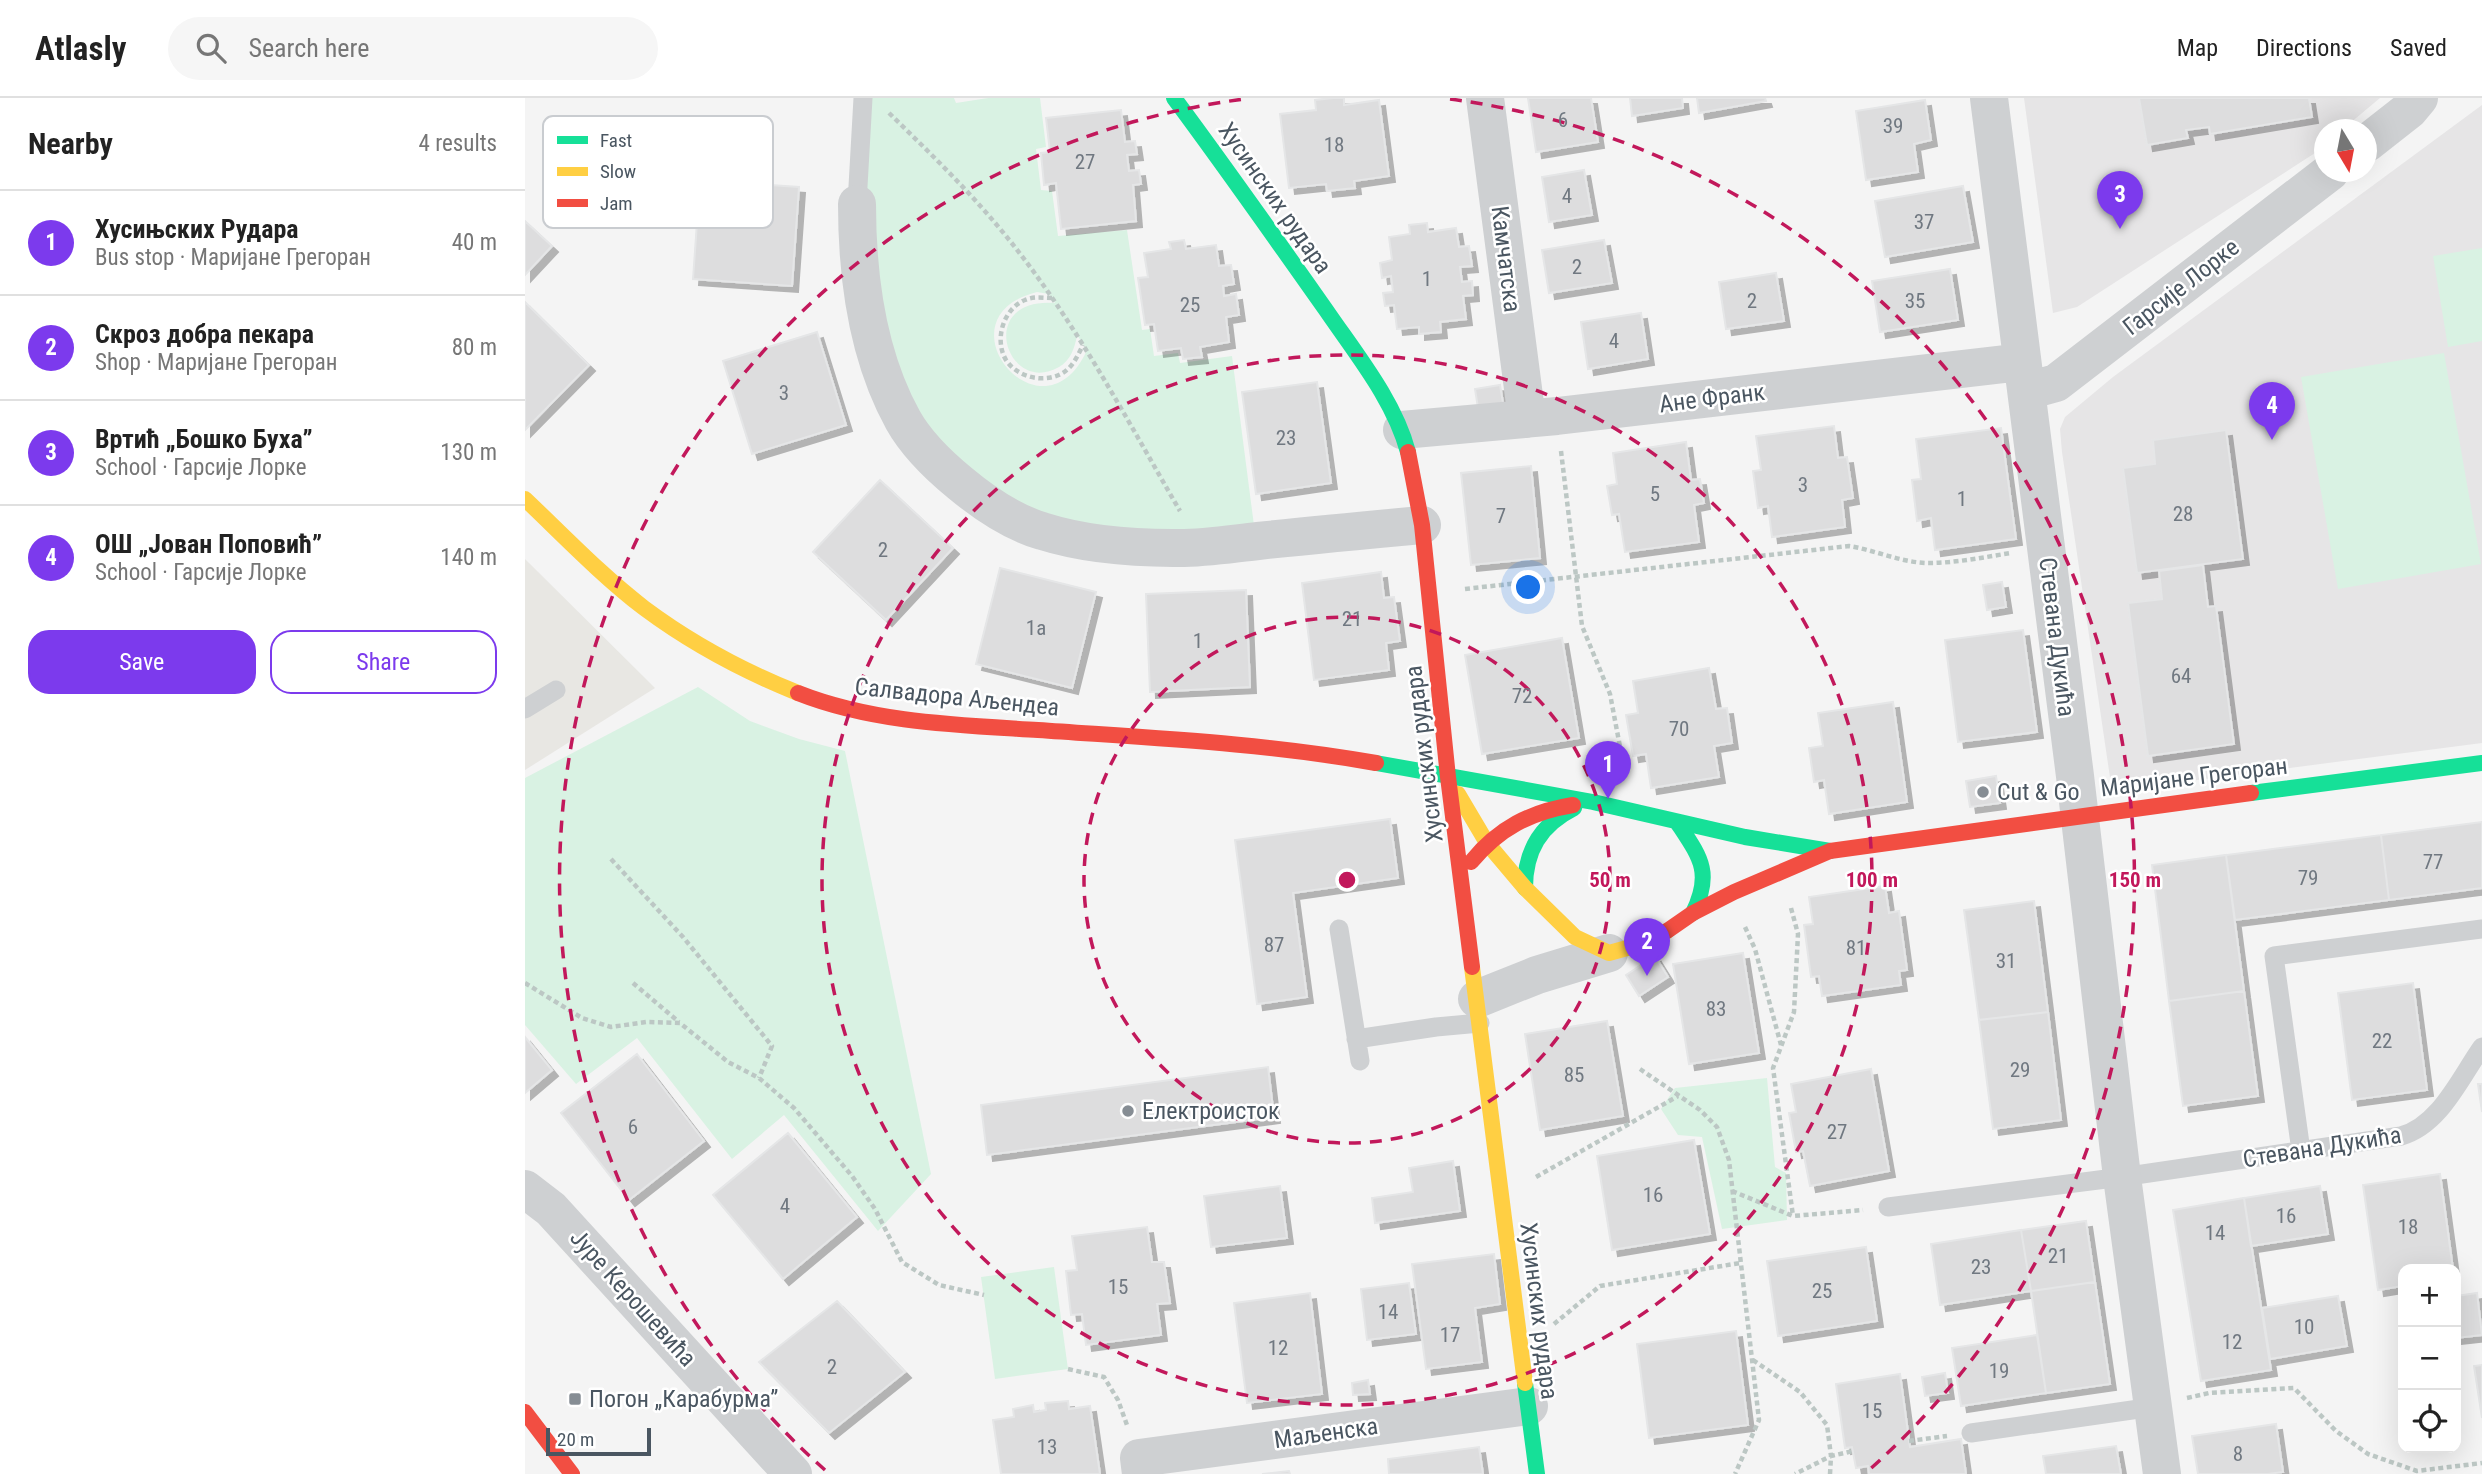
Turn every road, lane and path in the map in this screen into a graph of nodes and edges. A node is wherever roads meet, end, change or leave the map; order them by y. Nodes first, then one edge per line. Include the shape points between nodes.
1 (863, 98) edge
2 (1174, 98) edge
3 (1485, 98) edge
4 (1989, 98) edge
5 (2420, 98) edge
6 (883, 107) dead end
7 (2377, 135) edge
8 (2317, 182) edge
9 (857, 204) joint
10 (1052, 298) junction
11 (1083, 344) junction
12 (2024, 376) junction
13 (1542, 418) junction
14 (1402, 430) junction
15 (525, 499) edge
16 (1422, 525) junction
17 (1200, 547) junction
18 (2046, 549) junction
19 (1574, 577) junction
20 (1430, 593) junction
21 (556, 690) dead end
22 (525, 709) edge
23 (2482, 763) edge
24 (1448, 777) junction
25 (1593, 802) junction
26 (1632, 812) junction
27 (2079, 815) junction
28 (1677, 822) junction
29 (1487, 843) junction
30 (1830, 851) junction
31 (611, 859) dead end
32 (1782, 871) junction
33 (1462, 874) junction
34 (1525, 888) junction
35 (1729, 894) junction
36 (1693, 914) junction
37 (1339, 929) dead end
38 (2482, 929) edge
39 (1609, 953) junction
40 (525, 983) edge
41 (632, 983) dead end
42 (1478, 1011) junction
43 (680, 1023) junction
44 (1356, 1039) junction
45 (1781, 1046) junction
46 (2482, 1047) edge
47 (1360, 1061) dead end
48 (1640, 1069) dead end
49 (759, 1078) junction
50 (1678, 1096) junction
51 (2301, 1151) junction
52 (2122, 1177) junction
53 (525, 1189) edge
54 (1733, 1191) junction
55 (1502, 1197) junction
56 (1888, 1208) joint
57 (1793, 1216) junction
58 (1740, 1263) junction
59 (983, 1294) dead end
60 (1521, 1351) junction
61 (1752, 1359) junction
62 (1068, 1369) dead end
63 (1529, 1406) junction
64 (2153, 1406) junction
65 (525, 1412) edge
66 (1971, 1433) joint
67 (1909, 1441) dead end
68 (1853, 1451) dead end
69 (1831, 1455) junction
70 (2482, 1463) edge
71 (1140, 1466) edge
72 (572, 1474) edge
73 (793, 1474) edge
74 (1537, 1474) edge
75 (1735, 1474) edge
76 (1795, 1474) edge
77 (1831, 1474) edge
78 (2162, 1474) edge

1 - 9 lane
2 - 14 street, Хусинских рудара via 1364,366
3 - 13 street, Камчатска
4 - 12 street, Стевана Дукића
5 - 7 street
6 - 10 path via 997,225
8 - 12 street, Гарсије Лорке via 2056,383
9 - 17 street via 857,254 877,354 903,420 945,471 995,509 1042,531 1103,544
10 - 11 path
10 - 11 path via 1025,300 1007,315 1000,338 1008,363 1028,377 1056,375 1067,370
11 - 17 path
12 - 13 street, Ане Франк
12 - 18 street, Стевана Дукића
13 - 14 street, Ане Франк
13 - 19 path
14 - 16 street, Хусинских рудара
15 - 24 street, Салвадора Аљендеа via 599,570 684,636 755,676 821,702 947,724 1253,745
16 - 17 street
16 - 20 street, Хусинских рудара
18 - 19 path via 1929,563 1849,546
18 - 27 street, Стевана Дукића
19 - 20 path
19 - 26 path via 1582,626 1610,694
20 - 24 street, Хусинских рудара
21 - 22 lane
23 - 27 street, Маријане Грегоран
24 - 25 street, Маријане Грегоран
24 - 29 street
24 - 33 street, Хусинских рудара
25 - 26 street, Маријане Грегоран
25 - 29 street via 1529,814
25 - 34 street via 1560,815 1542,831 1529,851
26 - 28 street, Маријане Грегоран
27 - 30 street, Маријане Грегоран
27 - 52 street, Стевана Дукића
28 - 30 street, Маријане Грегоран
28 - 36 street via 1705,873 1702,897
29 - 33 street
29 - 34 street
30 - 32 street, Маријане Грегоран
31 - 49 path via 691,946 772,1046
32 - 35 street, Маријане Грегоран
32 - 45 path via 1798,933 1794,1012
33 - 42 street, Хусинских рудара
34 - 39 street via 1575,937
35 - 36 street, Маријане Грегоран
35 - 45 path via 1755,949
36 - 39 street, Маријане Грегоран via 1639,945
37 - 44 lane
38 - 51 lane via 2274,956
39 - 42 street via 1537,975
40 - 43 path via 582,1018 611,1027
41 - 43 path
42 - 44 lane via 1436,1027
42 - 55 street, Хусинских рудара
43 - 49 path via 728,1062
44 - 47 lane
45 - 57 path via 1773,1068
46 - 51 lane, Стевана Дукића via 2421,1128 2401,1136
48 - 50 path
49 - 59 path via 794,1108 852,1176 902,1262 939,1285
50 - 54 path via 1717,1127 1729,1160
50 - 55 path
51 - 52 lane, Стевана Дукића
52 - 56 lane, Стевана Дукића
52 - 64 street, Стевана Дукића
53 - 73 street, Јуре Керошевића via 551,1209
54 - 57 path
54 - 58 path
55 - 60 street, Хусинских рудара
56 - 57 path
58 - 60 path via 1600,1286
58 - 61 path
60 - 63 street, Хусинских рудара
61 - 69 path via 1800,1392 1827,1426
61 - 75 path via 1759,1420
62 - 71 path via 1104,1377 1118,1400
63 - 71 street, Маљенска
63 - 74 street, Хусинских рудара
64 - 66 lane
64 - 70 path via 2209,1392 2294,1388 2336,1431 2368,1454 2417,1471
64 - 78 street, Стевана Дукића
65 - 72 street
66 - 67 path
68 - 69 path
69 - 76 path
69 - 77 path

